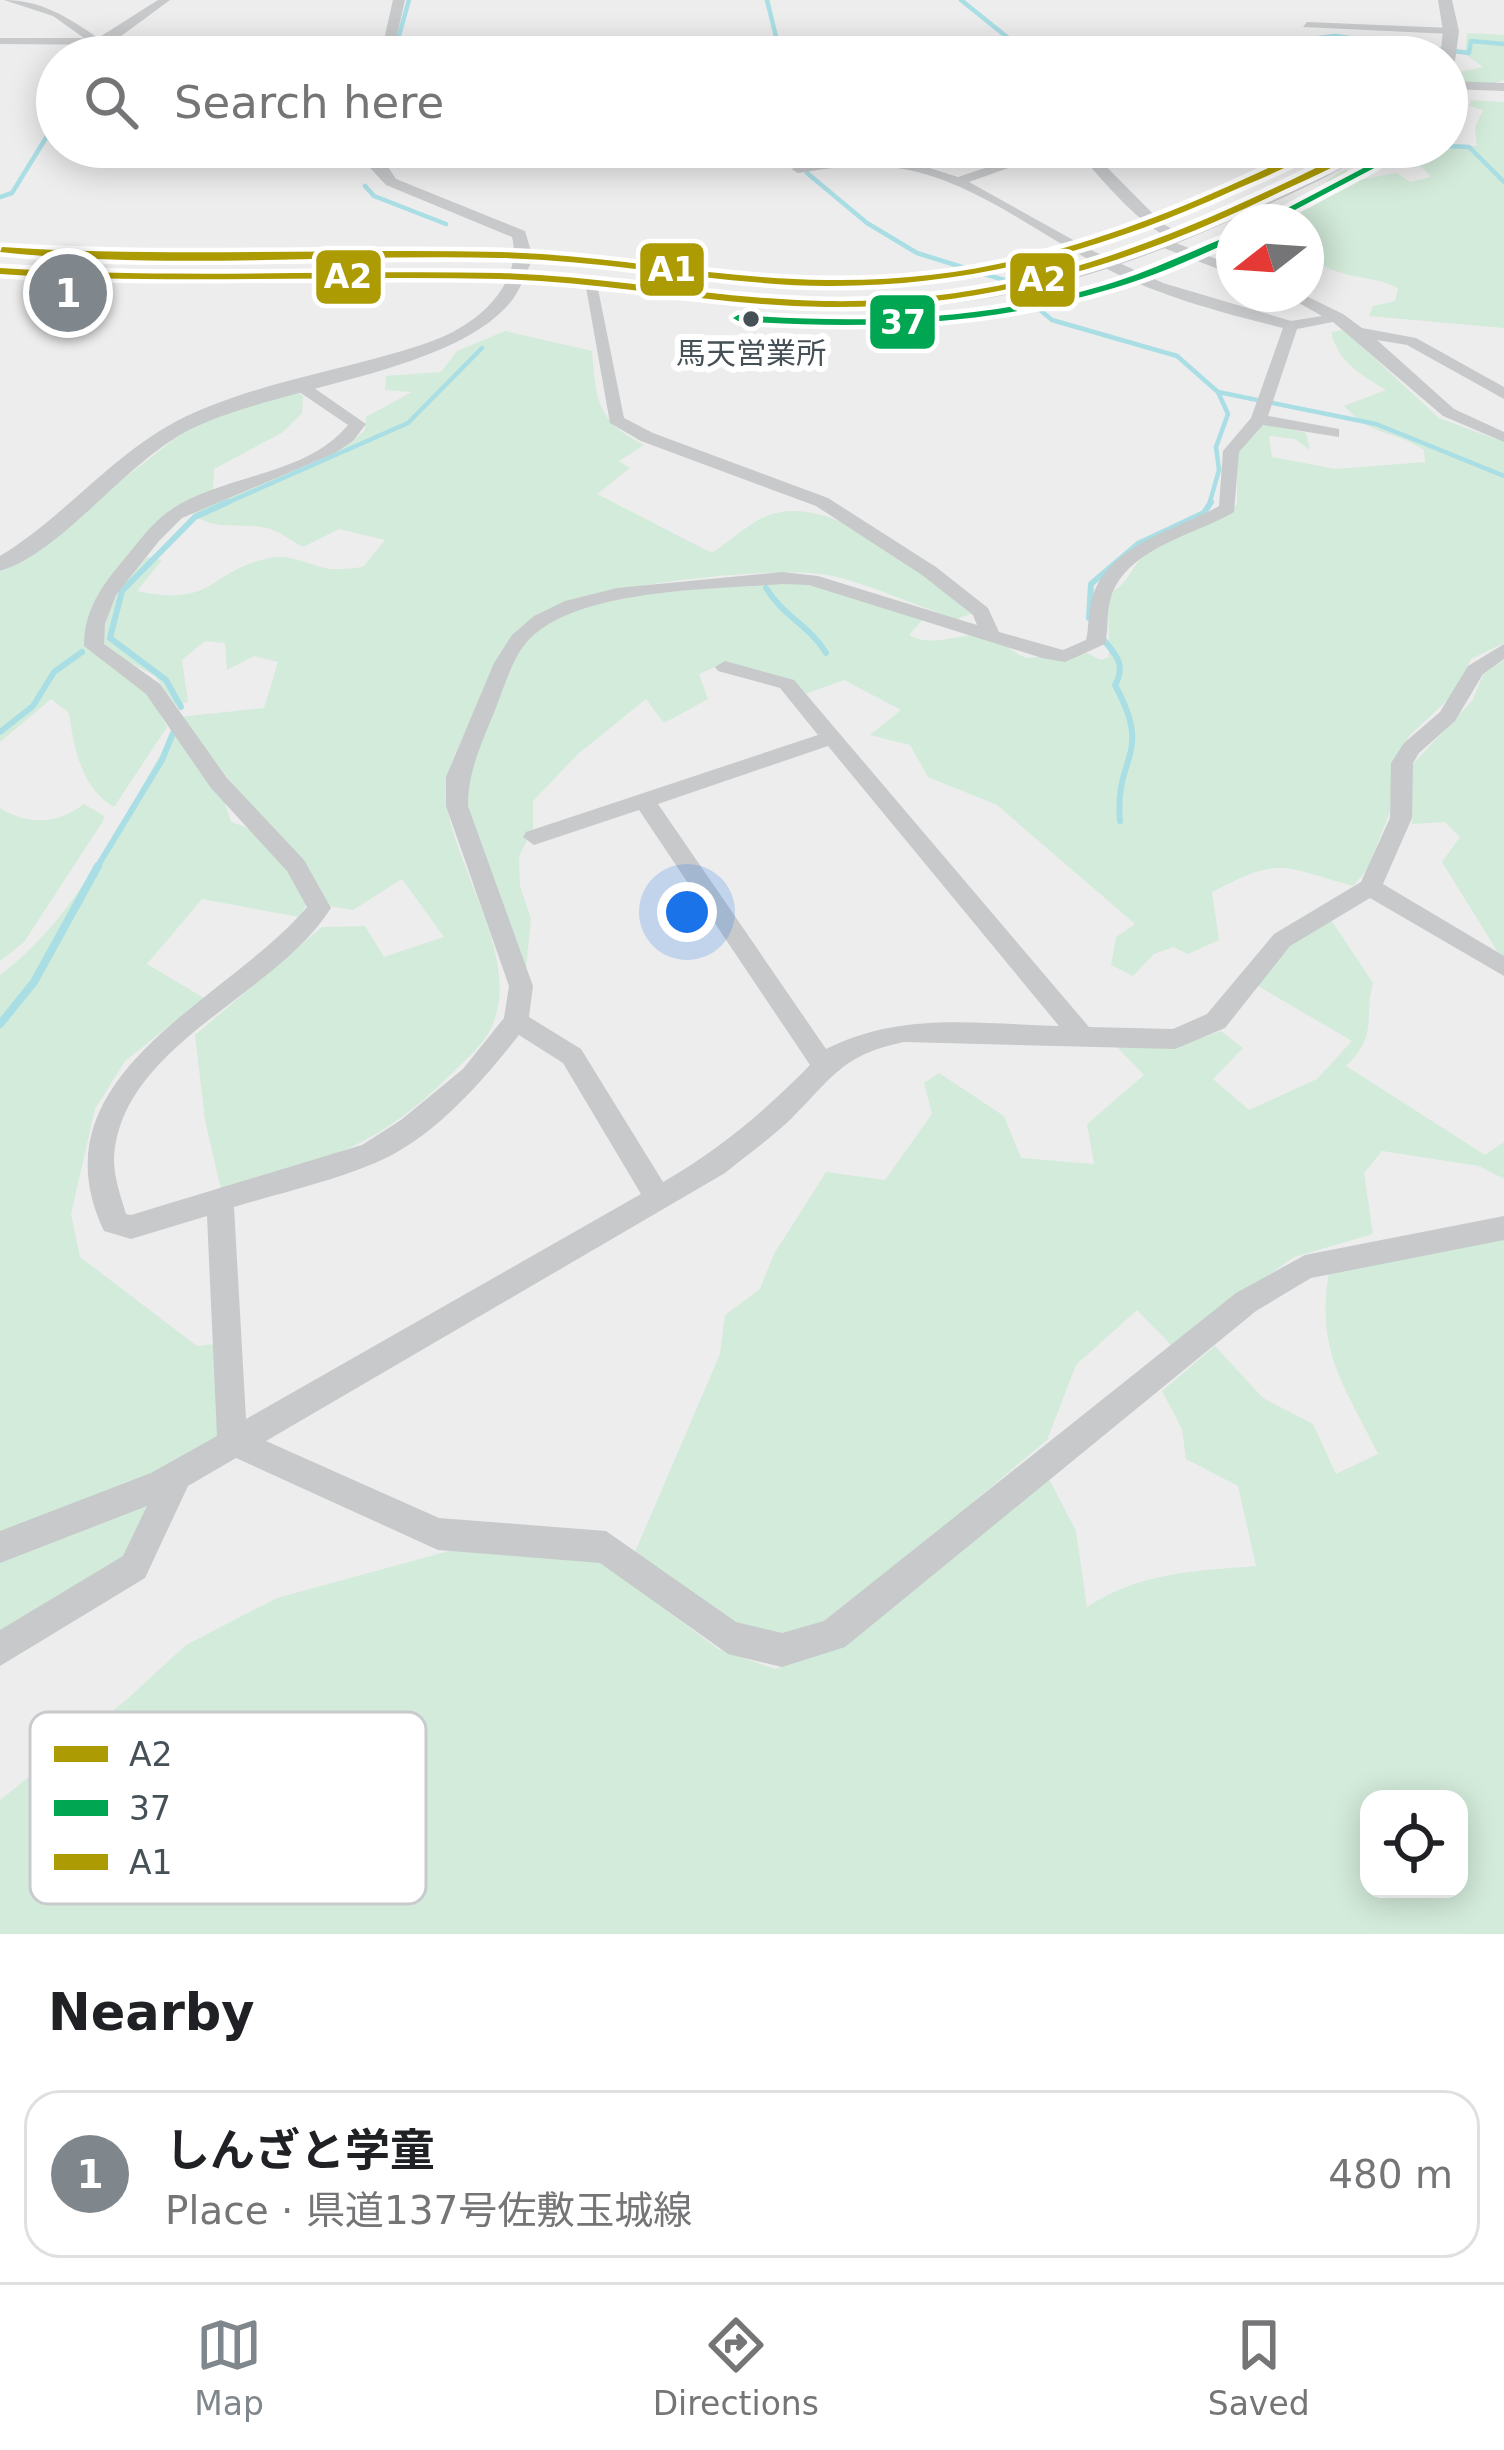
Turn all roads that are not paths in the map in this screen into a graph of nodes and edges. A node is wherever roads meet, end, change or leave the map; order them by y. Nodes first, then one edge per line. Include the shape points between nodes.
1 (8, 0) edge
2 (165, 0) edge
3 (399, 0) edge
4 (1445, 0) edge
5 (1306, 25) dead end
6 (88, 36) edge
7 (114, 36) edge
8 (396, 36) edge
9 (1374, 36) edge
10 (1448, 36) edge
11 (0, 40) edge
12 (36, 41) edge
13 (1468, 86) edge
14 (1504, 87) edge
15 (378, 168) edge
16 (909, 168) edge
17 (997, 168) edge
18 (1100, 168) edge
19 (1321, 168) edge
20 (955, 182) junction
21 (1172, 241) junction
22 (1216, 262) edge
23 (1111, 266) junction
24 (0, 271) edge
25 (518, 276) junction
26 (589, 279) junction
27 (1324, 310) edge
28 (1338, 317) junction
29 (1291, 326) junction
30 (1357, 332) junction
31 (298, 384) junction
32 (1504, 394) edge
33 (1264, 406) junction
34 (1333, 433) dead end
35 (1504, 437) edge
36 (0, 565) edge
37 (991, 636) junction
38 (1504, 650) edge
39 (724, 667) dead end
40 (831, 738) junction
41 (644, 800) junction
42 (534, 837) dead end
43 (1370, 887) junction
44 (1504, 968) edge
45 (516, 1021) junction
46 (1082, 1036) junction
47 (825, 1067) junction
48 (658, 1198) junction
49 (220, 1203) junction
50 (1504, 1228) edge
51 (232, 1441) junction
52 (178, 1474) junction
53 (0, 1546) edge
54 (0, 1649) edge

1 - 6 street via 57,14
2 - 7 street
3 - 8 street
4 - 10 main road
5 - 9 street
11 - 12 street
13 - 14 street
15 - 25 street via 392,182 518,234 525,258
16 - 20 street
17 - 20 street
18 - 21 street
19 - 21 main road
20 - 23 street
21 - 22 street
21 - 23 main road
23 - 26 main road via 1017,291 910,304 826,304
23 - 29 street via 1196,302
24 - 25 main road
25 - 26 main road
25 - 31 street via 486,318 445,342
26 - 37 street via 616,420 822,502 981,612
27 - 28 street
28 - 29 street
28 - 30 street
29 - 33 street
30 - 32 street via 1411,341
30 - 35 street via 1441,411
31 - 36 street via 164,436
31 - 49 street via 358,424 351,437 178,513 105,593 92,639 153,688 219,783 296,866 319,908 287,950 161,1047 110,1114 101,1159 113,1222 131,1227
33 - 34 street
33 - 37 street via 1231,451 1228,508 1144,550 1112,578 1098,635 1065,656
37 - 45 street via 849,590 782,578 616,595 541,620 504,663 458,777 457,806 521,986
38 - 43 street via 1475,670 1448,716 1402,763 1401,818
39 - 40 street via 787,684
40 - 41 street
40 - 46 street
41 - 42 street
41 - 47 street
43 - 44 street
43 - 46 street via 1282,940 1216,1021 1174,1039
45 - 48 street via 572,1056
45 - 49 street via 472,1076 370,1154
46 - 47 street via 904,1032 867,1040
47 - 48 street via 716,1165
48 - 51 street
49 - 51 street
50 - 51 street via 1305,1267 1246,1302 832,1635 782,1650 728,1637 606,1547 438,1534
51 - 52 street
52 - 53 street
52 - 54 street via 134,1567

